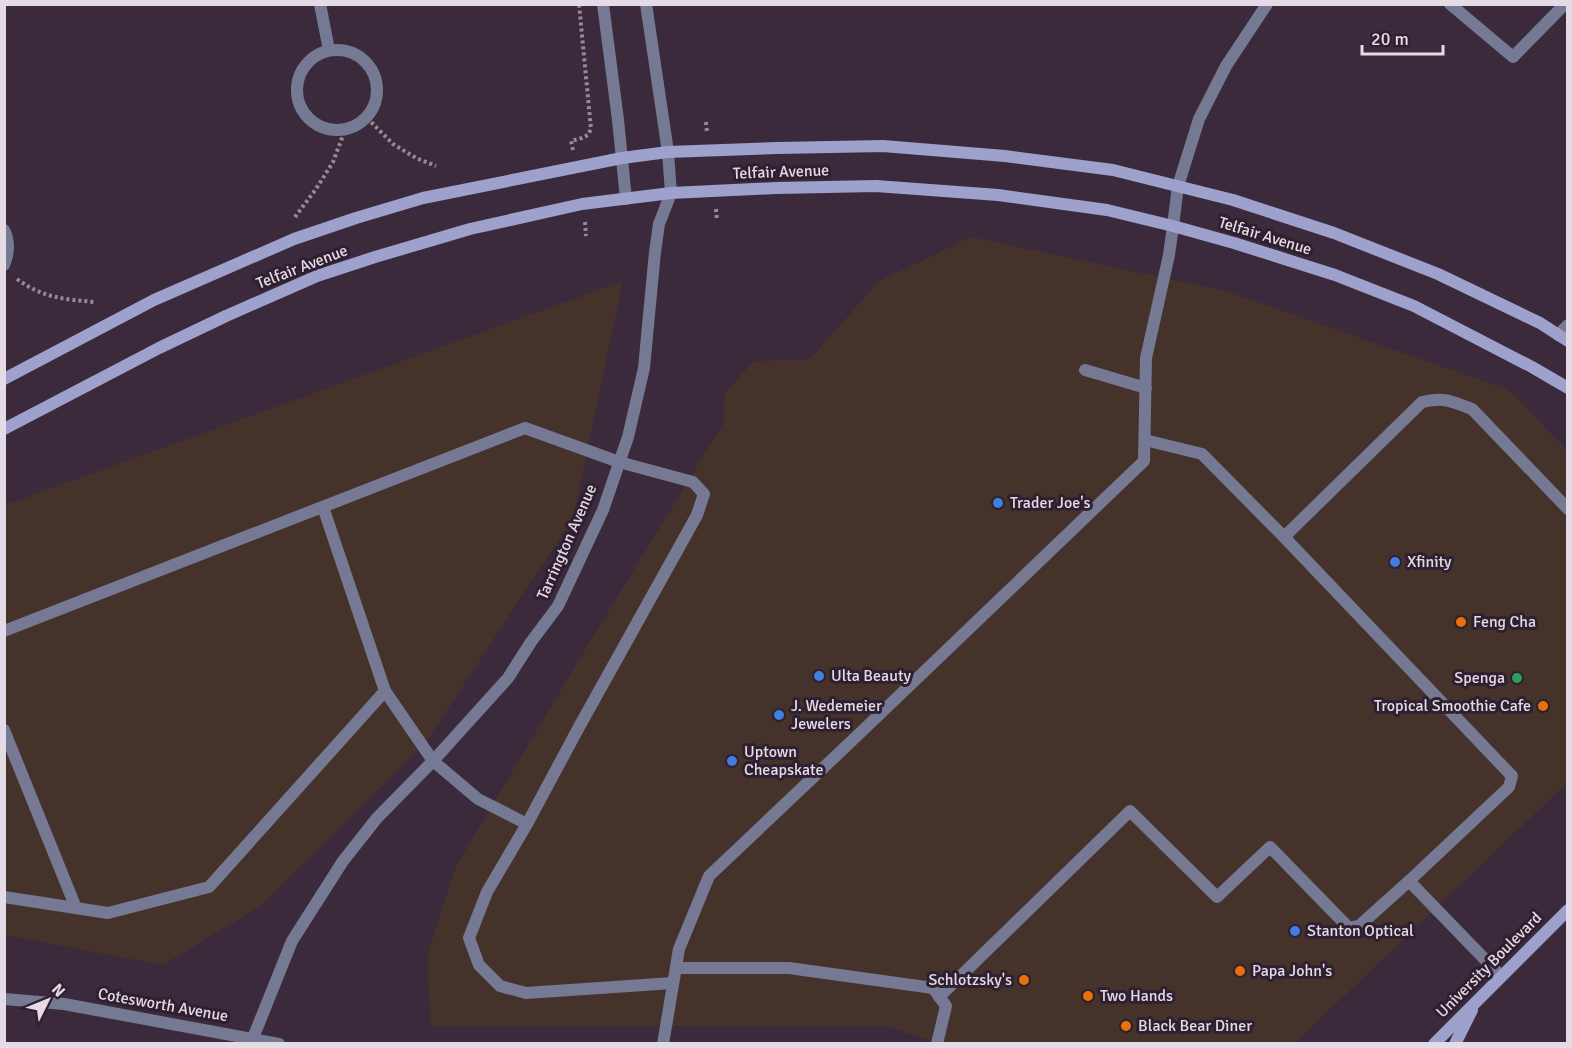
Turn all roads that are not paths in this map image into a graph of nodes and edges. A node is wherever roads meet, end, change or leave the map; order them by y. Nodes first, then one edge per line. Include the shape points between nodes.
1 (320, 4) edge
2 (603, 4) edge
3 (646, 4) edge
4 (1267, 4) edge
5 (1450, 4) edge
6 (1565, 4) edge
7 (329, 50) junction
8 (668, 152) junction
9 (622, 158) junction
10 (1178, 186) junction
11 (671, 193) junction
12 (626, 199) junction
13 (1173, 226) junction
14 (4, 230) edge
15 (4, 265) edge
16 (1568, 325) edge
17 (1563, 338) edge
18 (1085, 370) dead end
19 (4, 378) edge
20 (1146, 388) junction
21 (1568, 388) edge
22 (4, 429) edge
23 (1146, 440) junction
24 (619, 462) junction
25 (323, 507) junction
26 (1568, 509) edge
27 (1284, 537) junction
28 (4, 631) edge
29 (385, 691) junction
30 (4, 730) edge
31 (432, 761) junction
32 (527, 824) junction
33 (1409, 881) junction
34 (4, 897) edge
35 (76, 908) junction
36 (1568, 910) edge
37 (676, 968) junction
38 (1501, 976) junction
39 (673, 983) junction
40 (939, 997) junction
41 (4, 999) edge
42 (1476, 1001) junction
43 (251, 1041) edge
44 (279, 1044) edge
45 (663, 1044) edge
46 (937, 1044) edge
47 (1434, 1044) edge
48 (1455, 1044) edge

1 - 7 street
2 - 9 street
3 - 8 street, Tarrington Avenue
4 - 10 street via 1226,66 1199,119
5 - 6 street via 1513,57
7 - 7 street via 306,64 297,91 307,117 318,126 345,130 367,118 378,95 377,82 365,60 354,53
8 - 9 street, Telfair Avenue
8 - 10 street, Telfair Avenue via 883,147 1005,156 1113,170
8 - 11 street, Tarrington Avenue
9 - 12 street
9 - 19 street, Telfair Avenue via 423,198 294,239 154,300
10 - 13 street
10 - 17 street, Telfair Avenue via 1334,233 1438,274
11 - 12 street, Telfair Avenue
11 - 13 street, Telfair Avenue via 876,186 998,195 1107,210
11 - 24 street, Tarrington Avenue via 659,224 644,368
12 - 22 street, Telfair Avenue via 582,204 470,229 317,276 216,320
13 - 20 street via 1146,358
13 - 21 street, Telfair Avenue via 1335,275 1414,306
14 - 15 street via 9,253
16 - 17 street
18 - 20 street
20 - 23 street
23 - 27 street via 1202,454
23 - 37 street via 1144,460 709,876 679,949
24 - 25 street via 525,428
24 - 31 street, Tarrington Avenue via 603,510 558,606 508,678
24 - 32 street via 693,483 704,494 697,515
25 - 28 street
25 - 29 street
26 - 27 street via 1472,409 1440,398 1422,402
27 - 33 street via 1512,776 1509,787
29 - 31 street
29 - 35 street via 209,886 108,913
30 - 35 street
31 - 32 street via 478,799
31 - 43 street, Tarrington Avenue via 377,818 337,871 292,941
32 - 39 street via 487,892 469,938 479,965 500,986 526,993
33 - 38 street
33 - 40 street via 1359,926 1349,928 1270,847 1217,897 1130,811
34 - 35 street
36 - 38 street, University Boulevard
37 - 39 street
37 - 40 street via 789,968 933,988
38 - 42 street, University Boulevard
39 - 45 street
40 - 46 street via 946,1006
41 - 43 street, Cotesworth Avenue via 64,1004
42 - 47 street, University Boulevard
42 - 48 street
43 - 44 street, Cotesworth Avenue

